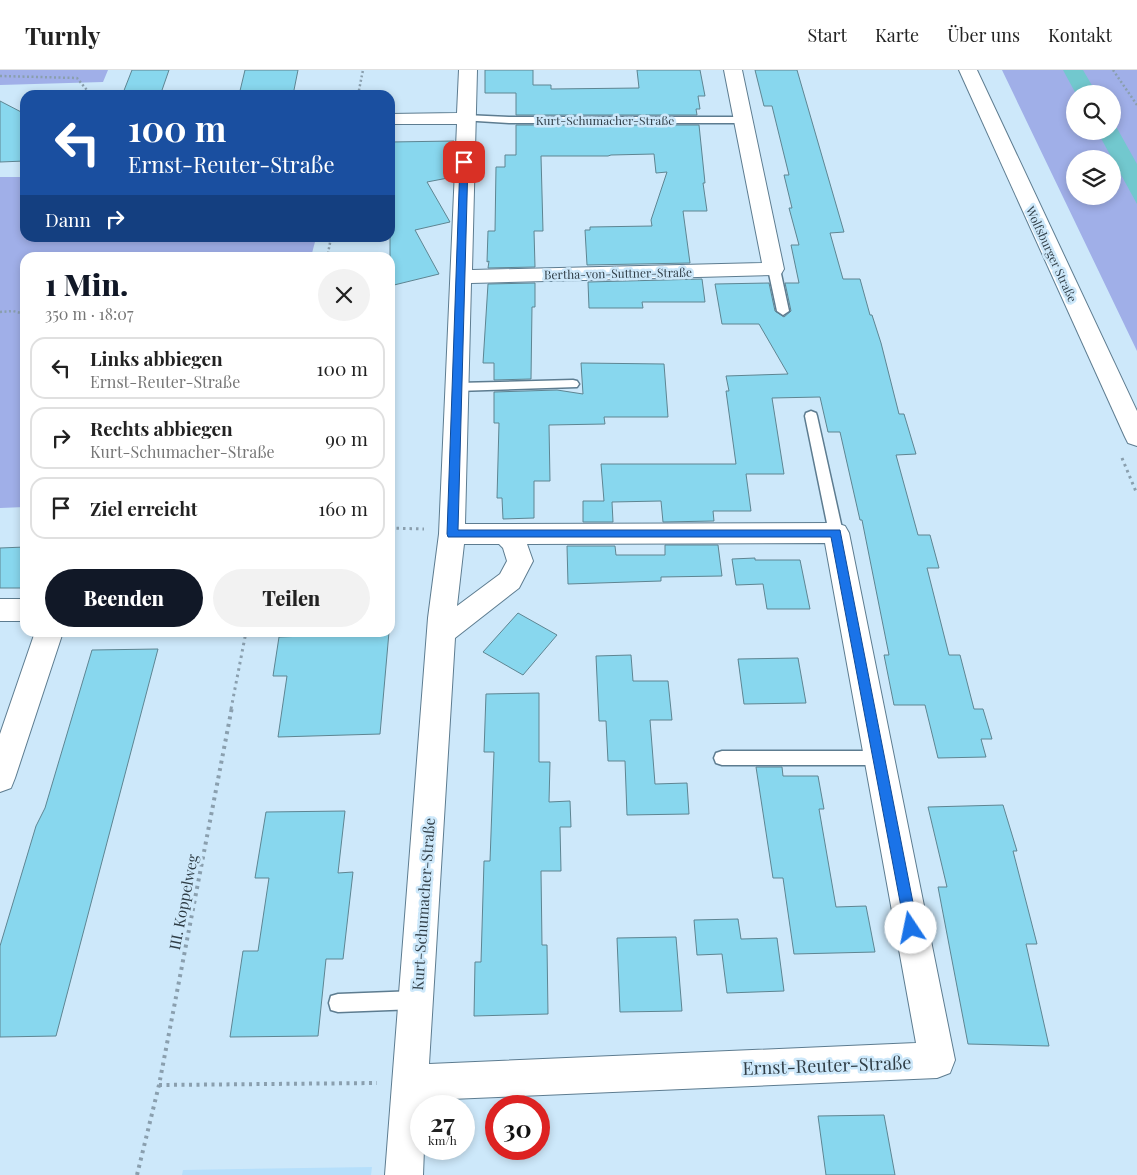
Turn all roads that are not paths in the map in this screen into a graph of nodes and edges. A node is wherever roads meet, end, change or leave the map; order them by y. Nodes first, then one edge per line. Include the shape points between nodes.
1 (468, 70) edge
2 (734, 70) edge
3 (968, 70) edge
4 (465, 118) junction
5 (395, 119) edge
6 (744, 120) junction
7 (774, 269) junction
8 (461, 277) junction
9 (783, 311) dead end
10 (573, 384) dead end
11 (457, 387) junction
12 (811, 416) dead end
13 (1137, 437) edge
14 (452, 531) junction
15 (836, 533) junction
16 (505, 534) junction
17 (0, 610) edge
18 (20, 610) edge
19 (441, 633) junction
20 (47, 637) edge
21 (722, 758) dead end
22 (879, 758) junction
23 (0, 778) edge
24 (416, 1000) junction
25 (338, 1002) dead end
26 (410, 1083) junction
27 (404, 1175) edge

1 - 4 street, Kurt-Schumacher-Straße
2 - 6 street
3 - 13 street, Wolfsburger Straße
4 - 5 street
4 - 6 lane, Kurt-Schumacher-Straße
4 - 8 street, Kurt-Schumacher-Straße
6 - 7 street
7 - 8 street, Bertha-von-Suttner-Straße
7 - 9 lane
8 - 11 street, Kurt-Schumacher-Straße
10 - 11 lane
11 - 14 street, Kurt-Schumacher-Straße
12 - 15 lane, Ernst-Reuter-Straße
14 - 16 street
14 - 19 street, Kurt-Schumacher-Straße
15 - 16 street
15 - 22 street, Ernst-Reuter-Straße
16 - 19 street via 514,544 520,560 510,581
17 - 18 street
19 - 24 street, Kurt-Schumacher-Straße
20 - 23 street
21 - 22 lane
22 - 26 street, Ernst-Reuter-Straße via 937,1060
24 - 25 lane
24 - 26 street, Kurt-Schumacher-Straße
26 - 27 street, Kurt-Schumacher-Straße

